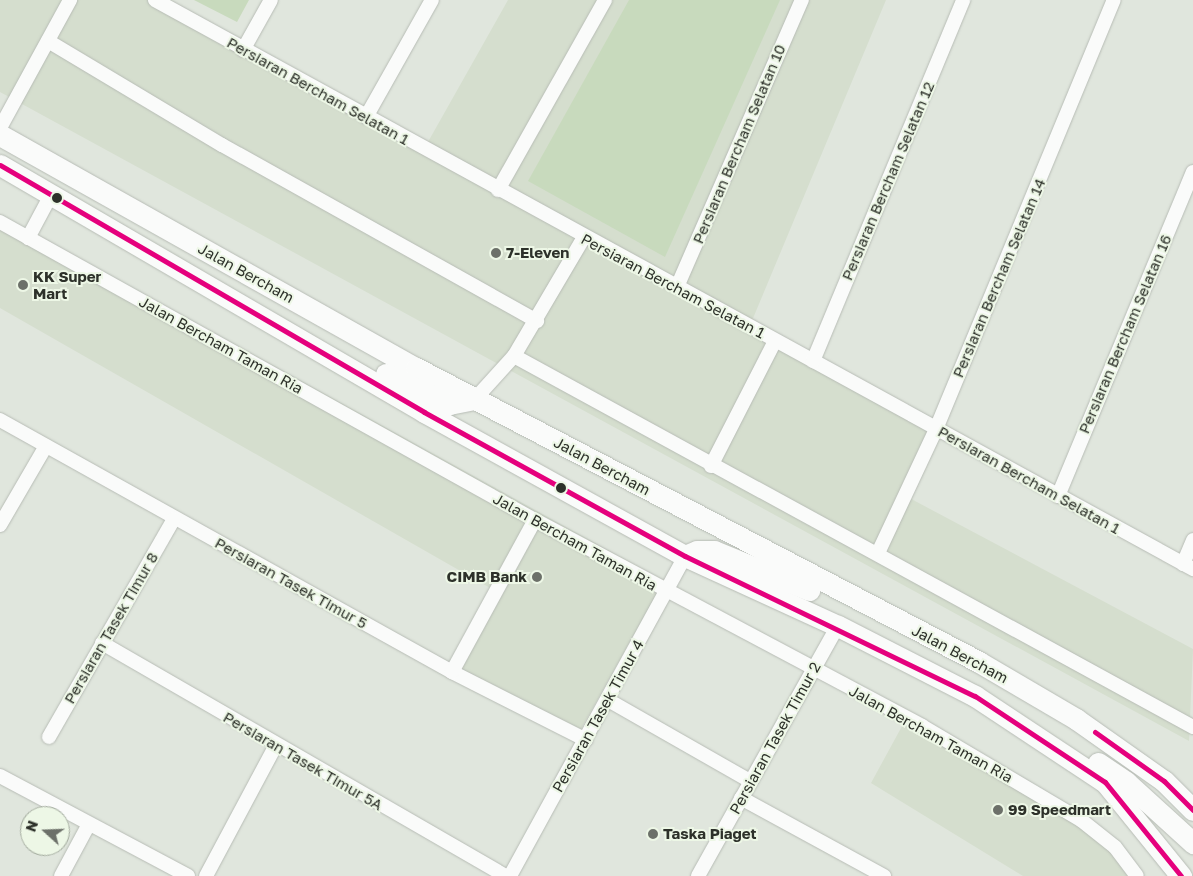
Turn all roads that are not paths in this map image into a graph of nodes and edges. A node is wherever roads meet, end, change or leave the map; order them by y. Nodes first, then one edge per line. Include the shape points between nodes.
1 (70, 0) edge
2 (155, 0) edge
3 (271, 0) edge
4 (432, 0) edge
5 (605, 0) edge
6 (802, 0) edge
7 (963, 0) edge
8 (1114, 0) edge
9 (48, 41) junction
10 (243, 50) junction
11 (366, 117) junction
12 (0, 128) edge
13 (0, 135) edge
14 (0, 165) edge
15 (1193, 172) edge
16 (498, 190) junction
17 (51, 195) junction
18 (0, 222) edge
19 (28, 238) junction
20 (584, 238) junction
21 (677, 287) junction
22 (537, 321) junction
23 (296, 335) junction
24 (775, 341) junction
25 (514, 356) junction
26 (813, 362) junction
27 (475, 399) junction
28 (0, 420) edge
29 (936, 429) junction
30 (46, 446) junction
31 (710, 466) junction
32 (1058, 496) junction
33 (174, 519) junction
34 (535, 520) junction
35 (0, 524) edge
36 (1193, 540) edge
37 (878, 553) junction
38 (685, 556) junction
39 (1188, 566) edge
40 (665, 591) junction
41 (855, 600) junction
42 (838, 626) junction
43 (102, 643) junction
44 (814, 668) junction
45 (452, 672) junction
46 (608, 700) junction
47 (1193, 727) edge
48 (49, 737) dead end
49 (586, 740) junction
50 (275, 746) junction
51 (1055, 746) junction
52 (0, 776) edge
53 (750, 781) junction
54 (741, 798) junction
55 (1193, 810) edge
56 (89, 824) junction
57 (1193, 843) edge
58 (61, 876) edge
59 (188, 876) edge
60 (206, 876) edge
61 (505, 876) edge
62 (510, 876) edge
63 (698, 876) edge
64 (884, 876) edge
65 (1137, 876) edge
66 (1181, 876) edge

1 - 9 street
2 - 10 street, Persiaran Bercham Selatan 1
3 - 10 street
4 - 11 street
5 - 16 street
6 - 21 street, Persiaran Bercham Selatan 10
7 - 26 street, Persiaran Bercham Selatan 12
8 - 29 street, Persiaran Bercham Selatan 14
9 - 12 street
9 - 22 street via 222,145
10 - 11 street, Persiaran Bercham Selatan 1
11 - 16 street, Persiaran Bercham Selatan 1
13 - 27 main road, Jalan Bercham
14 - 17 main road, Jalan Bercham
15 - 32 street, Persiaran Bercham Selatan 16
16 - 20 street, Persiaran Bercham Selatan 1
17 - 19 street
17 - 23 main road, Jalan Bercham
18 - 19 street, Jalan Bercham Taman Ria
19 - 34 street, Jalan Bercham Taman Ria
20 - 21 street, Persiaran Bercham Selatan 1
20 - 22 street
21 - 24 street, Persiaran Bercham Selatan 1
22 - 25 street
23 - 27 main road via 333,344 440,401 460,405
23 - 38 main road, Jalan Bercham
24 - 26 street, Persiaran Bercham Selatan 1
24 - 31 street
25 - 27 street
25 - 31 street
26 - 29 street, Persiaran Bercham Selatan 1
27 - 41 main road, Jalan Bercham
28 - 30 street, Persiaran Tasek Timur 5
29 - 32 street, Persiaran Bercham Selatan 1
29 - 37 street, Persiaran Bercham Selatan 14
30 - 33 street, Persiaran Tasek Timur 5
30 - 35 street
31 - 37 street
32 - 39 street, Persiaran Bercham Selatan 1
33 - 43 street, Persiaran Tasek Timur 8
33 - 45 street, Persiaran Tasek Timur 5
34 - 40 street, Jalan Bercham Taman Ria
34 - 45 street
36 - 39 street
37 - 47 street via 1051,653
38 - 40 street, Persiaran Tasek Timur 4
38 - 41 main road via 697,550 714,551 826,597
38 - 42 main road, Jalan Bercham
40 - 44 street, Jalan Bercham Taman Ria
40 - 46 street, Persiaran Tasek Timur 4
41 - 55 main road, Jalan Bercham via 979,662 1076,719 1164,781
42 - 44 street, Persiaran Tasek Timur 2
42 - 51 main road, Jalan Bercham via 975,696
43 - 48 street, Persiaran Tasek Timur 8
43 - 50 street, Persiaran Tasek Timur 5A
44 - 53 street, Persiaran Tasek Timur 2
44 - 65 street, Jalan Bercham Taman Ria via 1081,820 1115,847
45 - 49 street, Persiaran Tasek Timur 5
46 - 49 street, Persiaran Tasek Timur 4
46 - 53 street
49 - 62 street, Persiaran Tasek Timur 4
50 - 60 street
50 - 61 street, Persiaran Tasek Timur 5A
51 - 57 main road via 1087,756 1126,782
51 - 66 main road, Jalan Bercham via 1105,782
52 - 56 street
53 - 54 street, Persiaran Tasek Timur 2
54 - 63 street, Persiaran Tasek Timur 2
54 - 64 street
56 - 58 street
56 - 59 street

